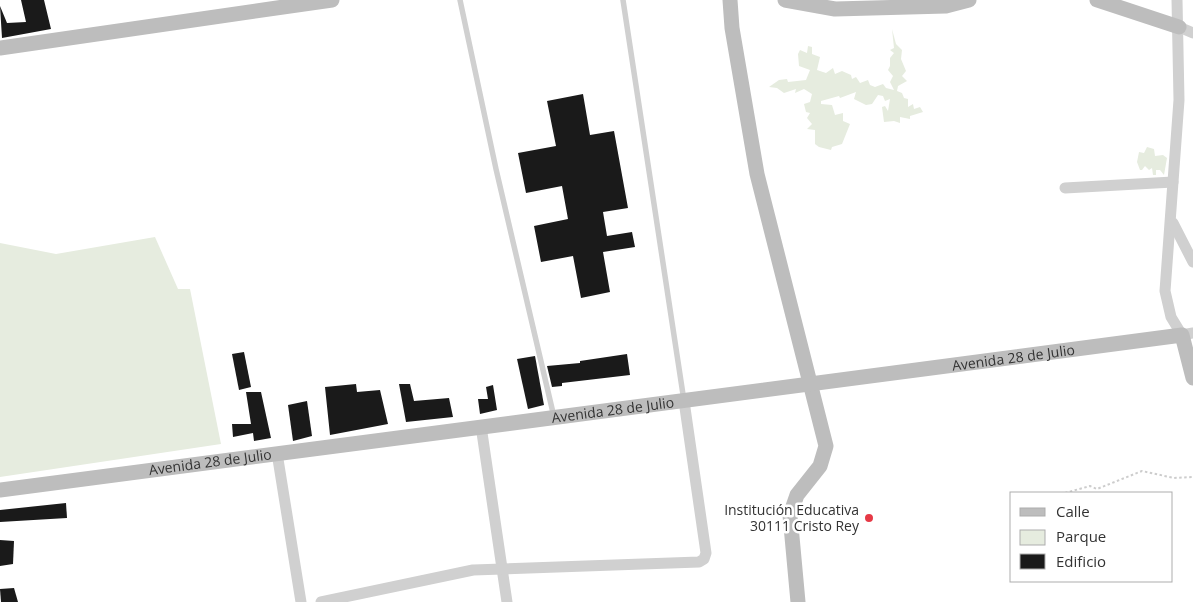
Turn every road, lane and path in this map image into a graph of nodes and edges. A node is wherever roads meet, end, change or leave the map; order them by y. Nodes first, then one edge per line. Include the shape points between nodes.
1 (332, 0) edge
2 (460, 0) edge
3 (623, 0) edge
4 (730, 0) edge
5 (785, 0) edge
6 (969, 0) edge
7 (1097, 0) edge
8 (1177, 0) edge
9 (1186, 30) edge
10 (0, 48) edge
11 (1172, 182) junction
12 (1065, 188) dead end
13 (1172, 222) junction
14 (1193, 262) edge
15 (1187, 334) edge
16 (1193, 378) edge
17 (810, 386) junction
18 (684, 401) junction
19 (554, 417) junction
20 (481, 426) junction
21 (277, 453) junction
22 (1193, 477) edge
23 (0, 490) edge
24 (1069, 492) edge
25 (500, 569) junction
26 (301, 602) edge
27 (321, 602) edge
28 (507, 602) edge
29 (798, 602) edge

1 - 10 street
2 - 19 lane
3 - 18 lane
4 - 17 street via 757,174
5 - 6 street via 835,9 946,6
7 - 9 street
8 - 9 street
9 - 11 street
11 - 12 street
11 - 13 street
13 - 14 street
13 - 15 street via 1166,291 1171,317
15 - 16 street
15 - 17 street, Avenida 28 de Julio
17 - 18 street, Avenida 28 de Julio
17 - 29 street via 826,446 820,466 797,495 790,515
18 - 19 street, Avenida 28 de Julio
18 - 25 street via 706,553 704,559 699,562
19 - 20 street, Avenida 28 de Julio
20 - 21 street, Avenida 28 de Julio
20 - 25 street
21 - 23 street, Avenida 28 de Julio
21 - 26 street
22 - 24 path via 1174,478 1142,471 1097,489 1090,486
25 - 27 street via 473,570
25 - 28 street

